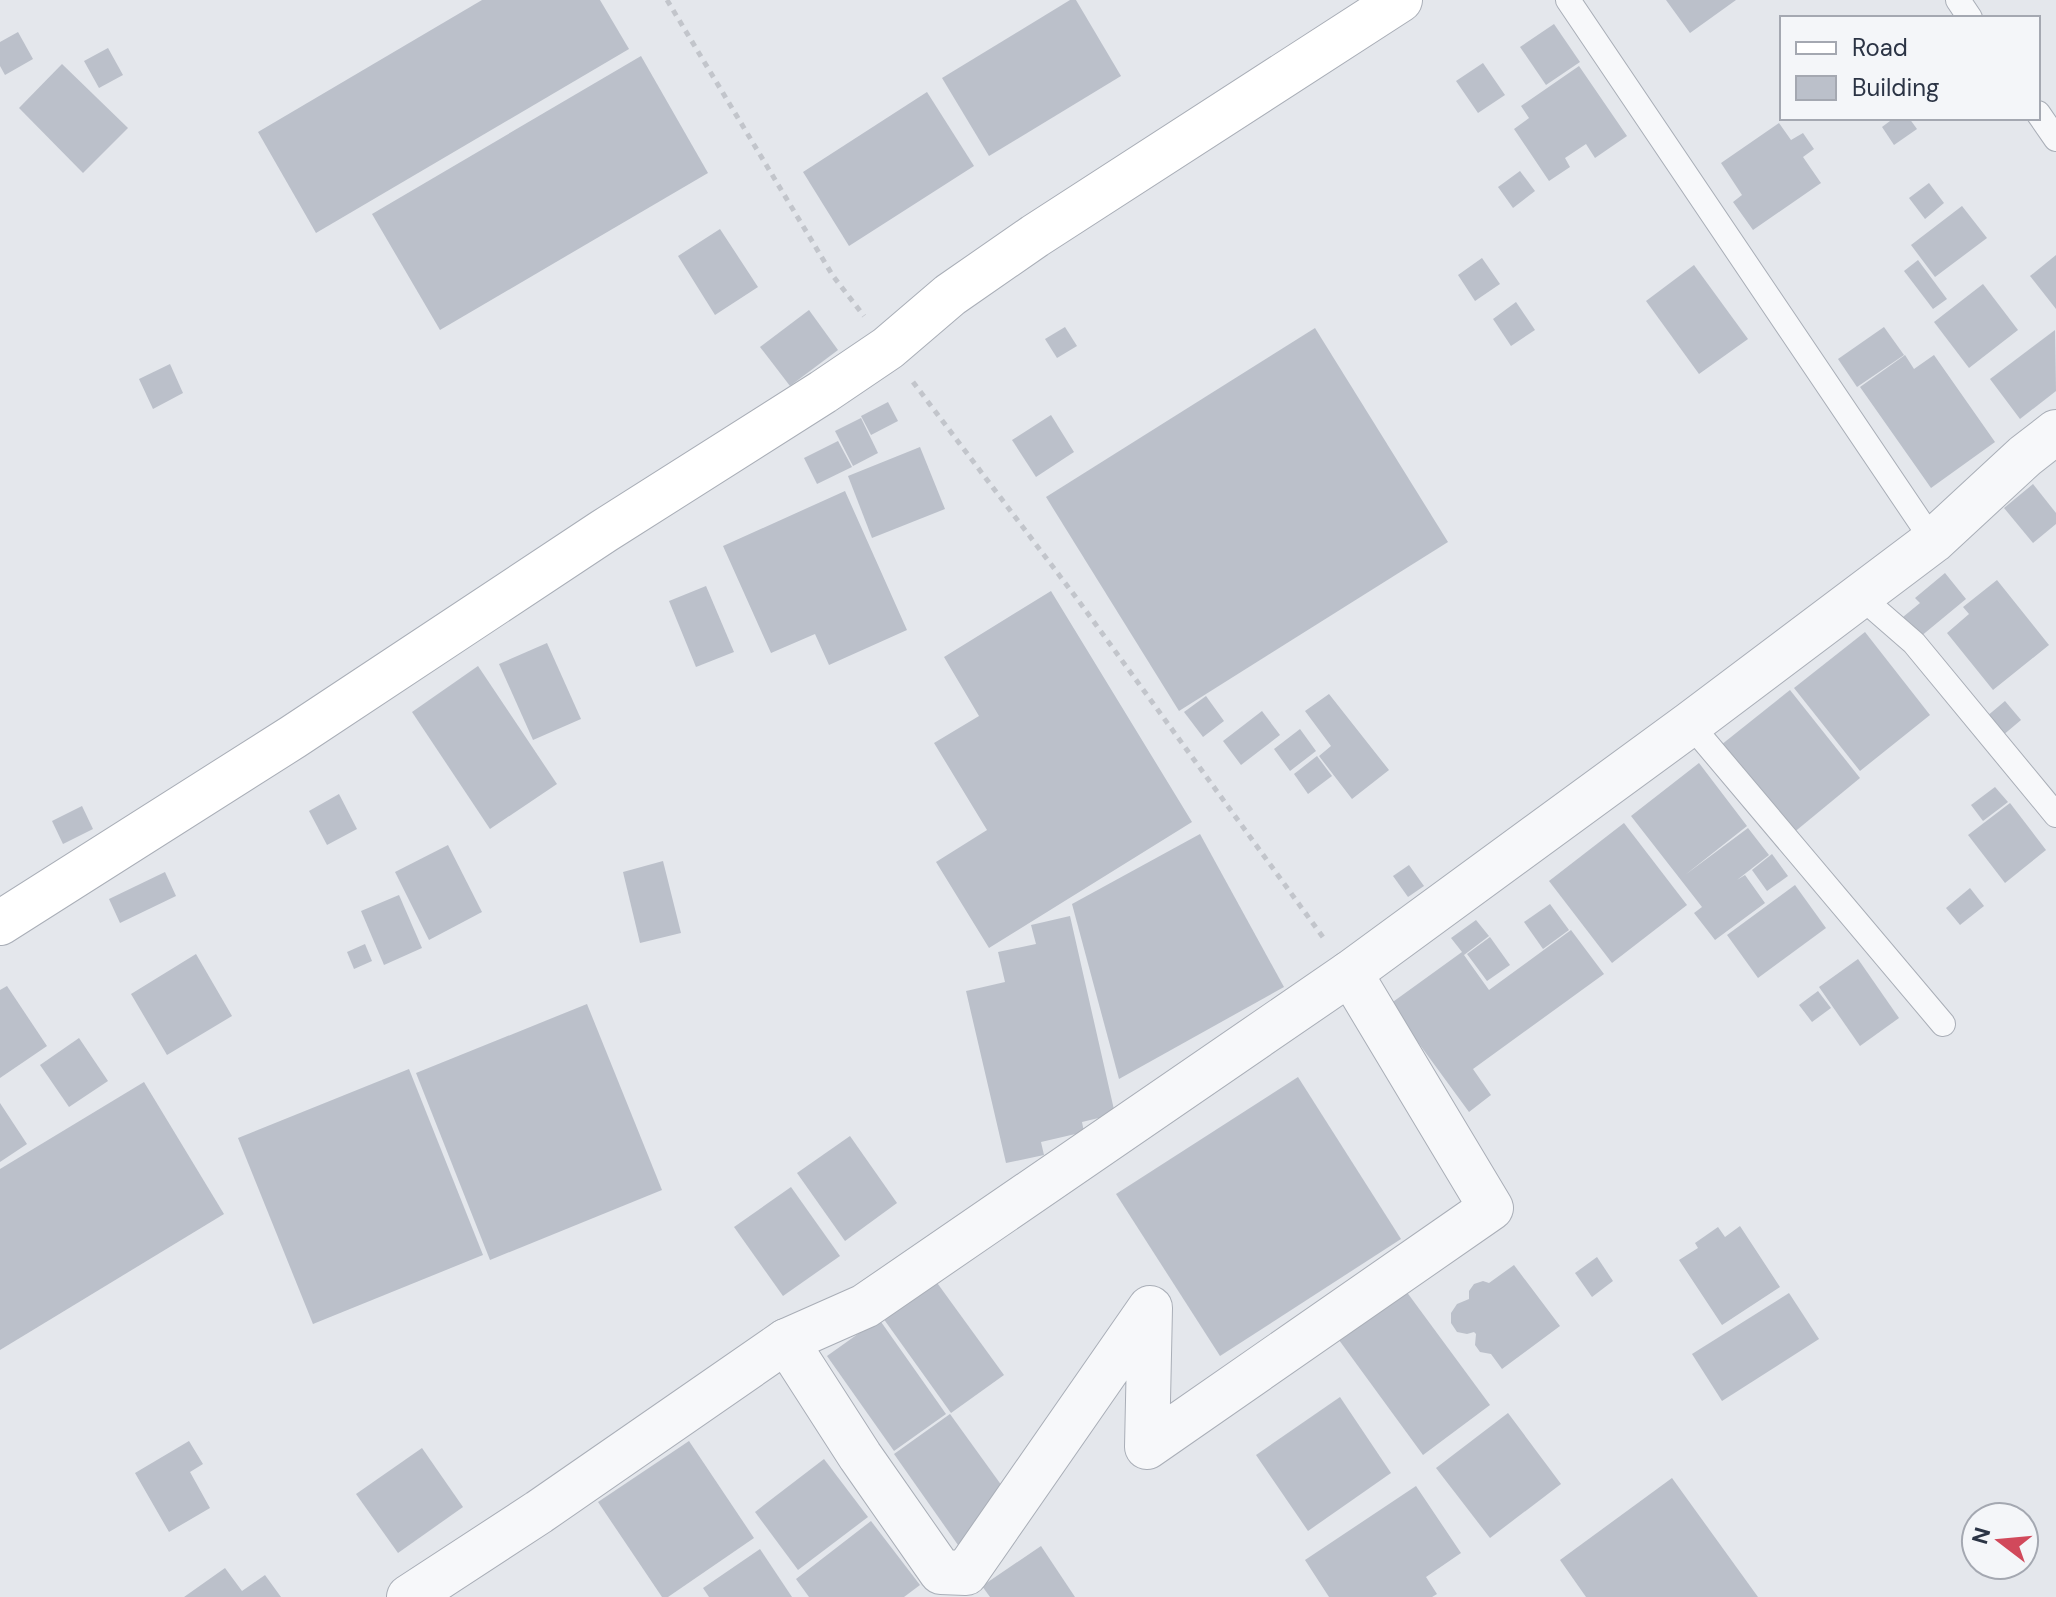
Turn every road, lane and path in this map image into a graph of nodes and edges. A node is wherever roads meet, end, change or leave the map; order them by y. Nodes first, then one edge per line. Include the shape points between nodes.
1 (667, 0) edge
2 (1400, 0) edge
3 (1568, 0) edge
4 (2040, 116) edge
5 (2056, 139) edge
6 (888, 348) junction
7 (2056, 432) edge
8 (1933, 541) junction
9 (1860, 596) junction
10 (1690, 724) junction
11 (2056, 815) edge
12 (0, 923) edge
13 (1350, 973) junction
14 (1943, 1024) dead end
15 (786, 1341) junction
16 (409, 1597) edge

1 - 6 path via 833,276
2 - 6 main road via 1035,236 950,295
3 - 8 lane
4 - 5 lane
6 - 12 main road
6 - 13 path
7 - 8 street
8 - 9 street
9 - 10 street
9 - 11 lane via 1914,643
10 - 13 street
10 - 14 lane
13 - 15 street via 865,1306
13 - 15 street via 1491,1208 1147,1447 1150,1308 966,1573 941,1572
15 - 16 street

